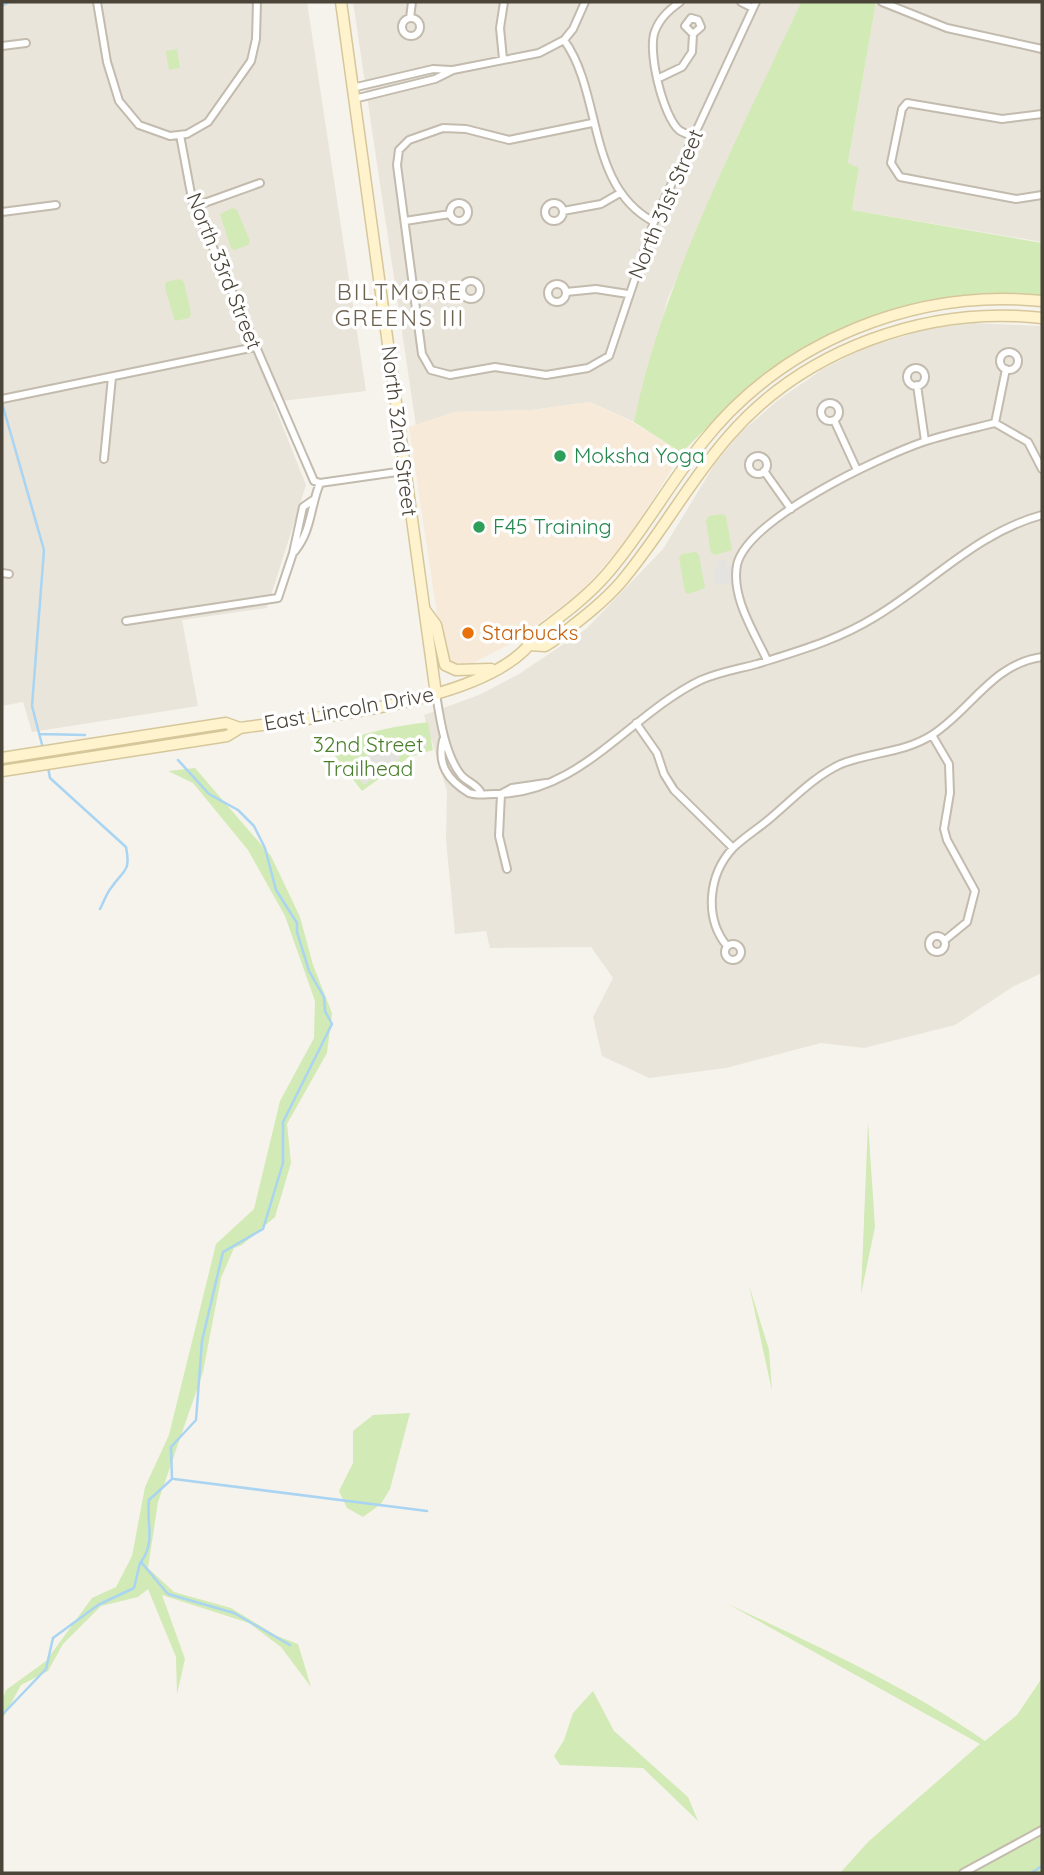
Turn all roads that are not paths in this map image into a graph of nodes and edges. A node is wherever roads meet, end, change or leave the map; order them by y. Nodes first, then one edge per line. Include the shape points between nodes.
1 (97, 2) edge
2 (257, 2) edge
3 (341, 2) edge
4 (412, 2) edge
5 (505, 2) edge
6 (585, 2) edge
7 (680, 2) edge
8 (741, 2) edge
9 (882, 2) edge
10 (754, 5) edge
11 (410, 18) dead end
12 (694, 34) dead end
13 (564, 40) junction
14 (26, 43) dead end
15 (2, 46) edge
16 (1042, 49) edge
17 (503, 59) junction
18 (453, 70) junction
19 (657, 79) junction
20 (353, 93) junction
21 (1042, 114) edge
22 (592, 122) junction
23 (180, 135) junction
24 (694, 137) junction
25 (260, 183) dead end
26 (620, 193) junction
27 (1042, 195) edge
28 (56, 205) dead end
29 (196, 206) junction
30 (563, 211) dead end
31 (2, 212) edge
32 (450, 214) dead end
33 (405, 221) junction
34 (654, 222) junction
35 (462, 290) dead end
36 (566, 292) dead end
37 (628, 294) junction
38 (415, 298) junction
39 (1042, 301) edge
40 (1042, 315) edge
41 (255, 347) junction
42 (1006, 369) dead end
43 (112, 377) junction
44 (916, 385) dead end
45 (3, 399) edge
46 (834, 420) dead end
47 (995, 423) junction
48 (925, 441) junction
49 (104, 459) dead end
50 (1042, 469) edge
51 (858, 470) junction
52 (404, 471) junction
53 (764, 471) dead end
54 (320, 483) junction
55 (313, 500) junction
56 (791, 509) junction
57 (1042, 515) edge
58 (293, 553) junction
59 (423, 607) junction
60 (126, 621) dead end
61 (530, 645) junction
62 (1042, 657) edge
63 (767, 660) junction
64 (495, 668) junction
65 (436, 694) junction
66 (636, 723) junction
67 (240, 728) junction
68 (932, 735) junction
69 (443, 740) junction
70 (60, 749) junction
71 (2, 758) edge
72 (61, 761) junction
73 (2, 771) edge
74 (466, 779) junction
75 (459, 787) junction
76 (481, 793) junction
77 (501, 794) junction
78 (733, 848) junction
79 (507, 870) dead end
80 (945, 940) dead end
81 (727, 946) dead end
82 (1042, 1830) edge
83 (963, 1873) edge

1 - 23 street via 119,101 128,115 149,131
2 - 23 street via 251,61 208,122
3 - 20 main road, North 32nd Street
4 - 11 street
5 - 17 street via 500,28
6 - 13 street
7 - 19 street via 655,30 652,50
8 - 10 street
9 - 16 street via 947,28
10 - 24 street, North 31st Street
12 - 19 street via 688,60
13 - 17 street via 539,53
13 - 22 street via 578,64
14 - 15 street
17 - 18 street
18 - 20 street via 435,79
18 - 20 street via 433,69
19 - 24 street via 672,121
20 - 52 main road, North 32nd Street
21 - 27 street via 1002,119 907,103 902,108 891,163 900,177 1016,199
22 - 26 street
22 - 33 street via 509,140 443,128 410,140 399,150 397,165
23 - 29 street, North 33rd Street
24 - 34 street, North 31st Street
25 - 29 street
26 - 30 street via 601,204
26 - 34 street via 635,212
28 - 31 street
29 - 41 street, North 33rd Street
32 - 33 street
33 - 38 street
34 - 37 street, North 31st Street
35 - 38 street
36 - 37 street
37 - 38 street, North 31st Street via 609,356 588,368 555,373 495,367 439,375 424,362
39 - 61 main road, East Lincoln Drive via 979,300 915,309 835,337 785,366 730,411 606,576
40 - 61 main road, East Lincoln Drive via 962,317 899,330 844,351 800,376 774,393 729,436 618,585 553,641 545,646
41 - 43 street
41 - 54 street, North 33rd Street via 310,476
42 - 47 street
43 - 45 street
43 - 49 street
44 - 48 street
46 - 51 street
47 - 48 street
47 - 50 street via 1028,442
48 - 51 street
51 - 56 street
52 - 54 street
52 - 59 main road, North 32nd Street
53 - 56 street
54 - 55 street
55 - 58 street via 314,511
55 - 58 street via 303,507
56 - 63 street via 752,538 737,566 739,596
57 - 63 street via 991,535 854,629 806,650
58 - 60 street via 278,598
59 - 64 main road via 436,625 445,665 456,670
59 - 65 main road, North 32nd Street
61 - 64 main road, East Lincoln Drive
62 - 68 street via 1007,667
63 - 66 street via 704,679
64 - 65 main road, East Lincoln Drive
65 - 67 main road, East Lincoln Drive
65 - 69 street
66 - 77 street via 572,772
66 - 78 street via 674,790
67 - 70 main road, East Lincoln Drive via 226,723
67 - 72 main road, East Lincoln Drive via 227,736
68 - 78 street via 821,774
68 - 80 street via 949,764 947,840 975,891 967,922
69 - 74 street
69 - 75 street via 439,755 443,769
70 - 71 main road, East Lincoln Drive
70 - 72 main road
72 - 73 main road, East Lincoln Drive
74 - 75 street
74 - 76 street
75 - 76 street via 475,795
76 - 77 street
77 - 79 street via 499,836
78 - 81 street via 721,865 712,900 714,922
82 - 83 street

